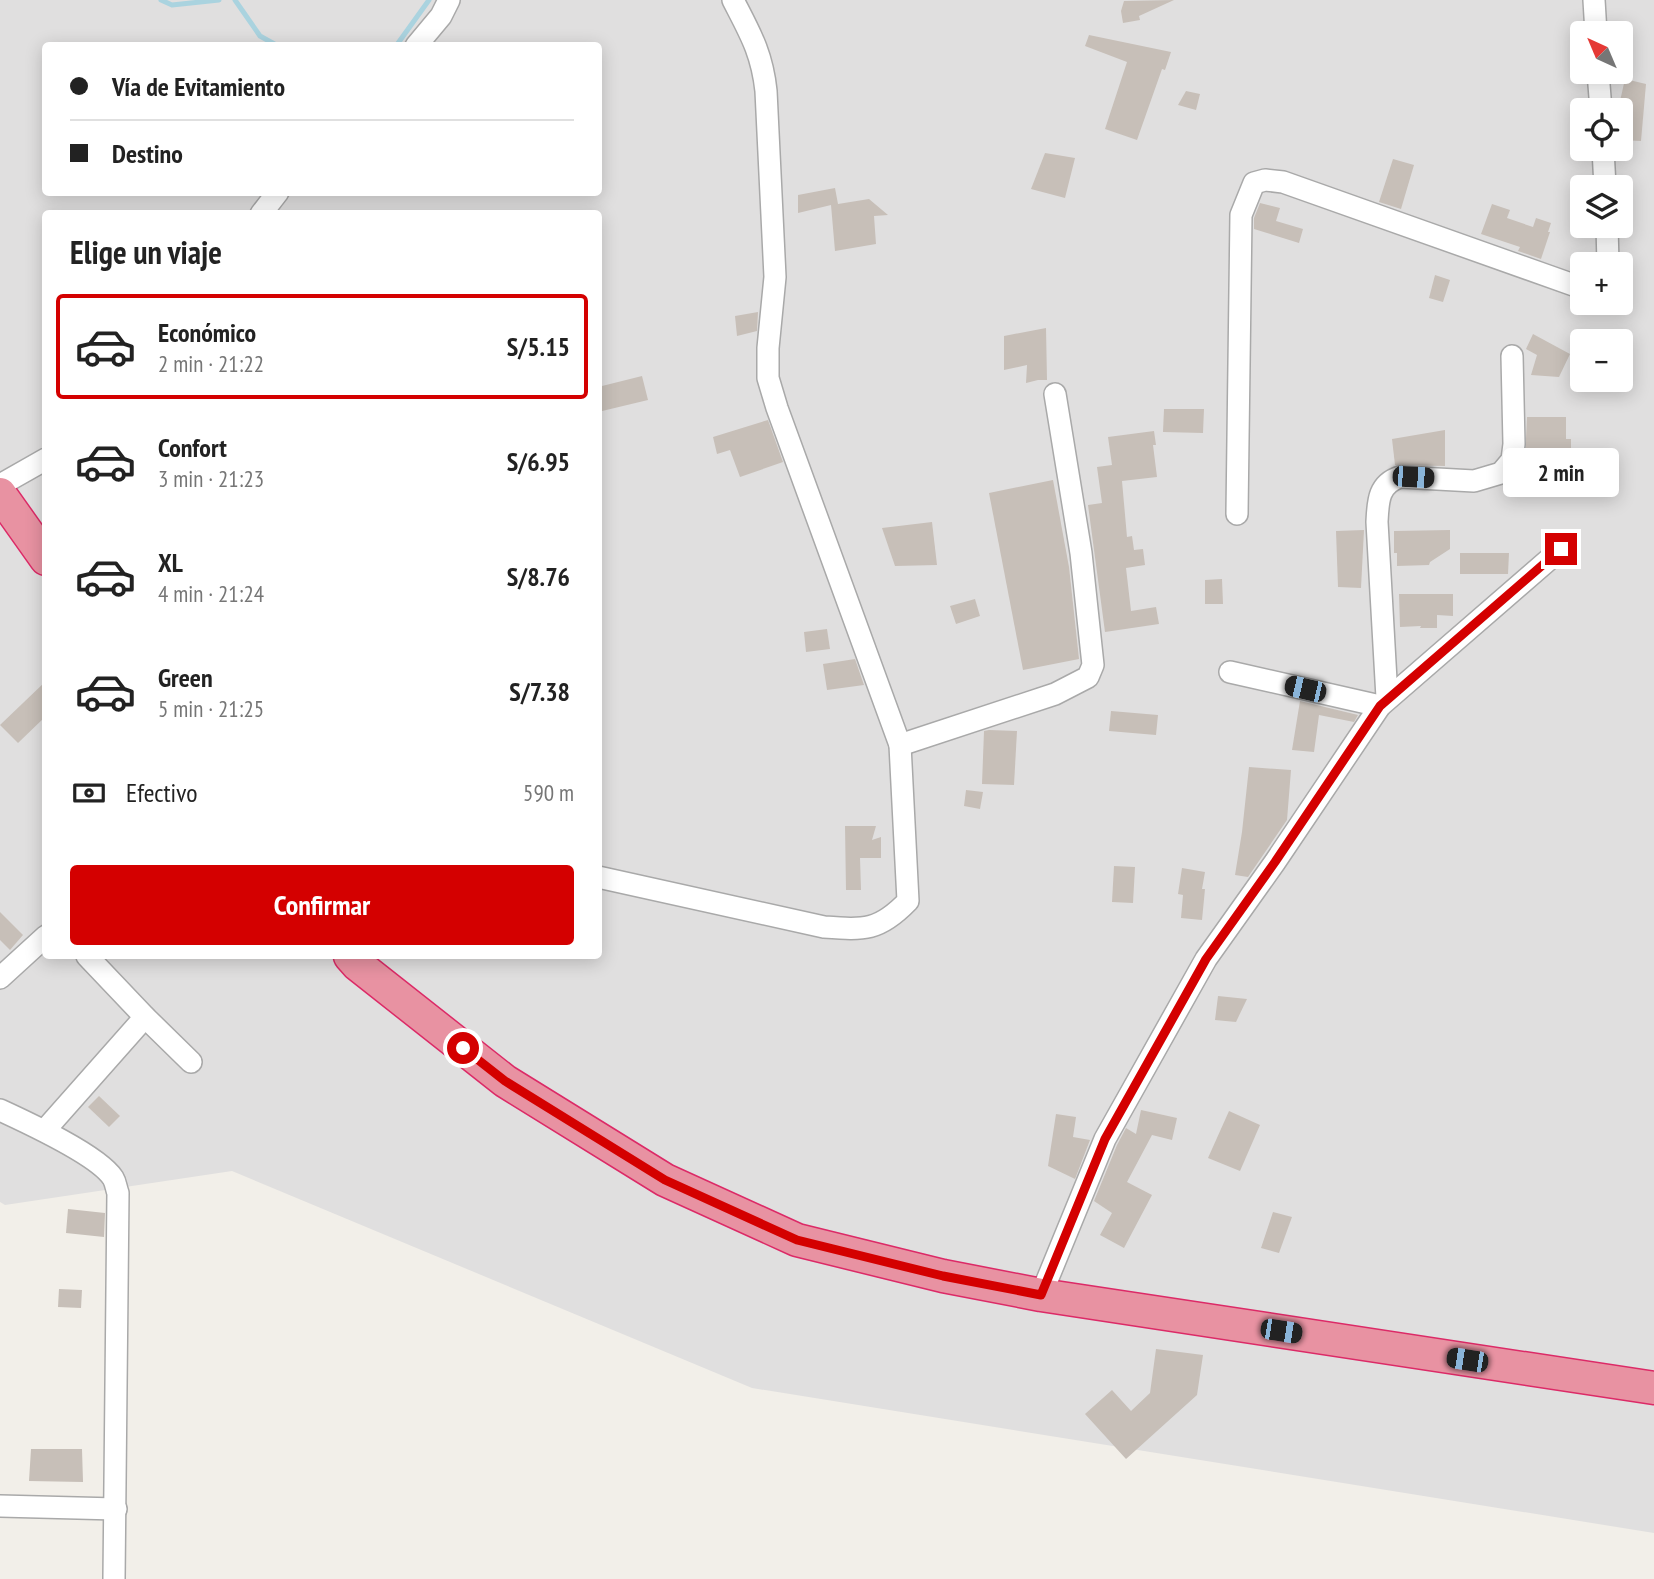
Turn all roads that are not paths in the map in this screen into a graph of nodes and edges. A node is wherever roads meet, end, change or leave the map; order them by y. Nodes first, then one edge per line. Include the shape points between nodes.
1 (449, 0) edge
2 (733, 0) edge
3 (1594, 0) edge
4 (1595, 21) edge
5 (419, 42) edge
6 (275, 196) edge
7 (264, 210) edge
8 (1570, 284) edge
9 (1512, 356) dead end
10 (1055, 394) dead end
11 (42, 461) edge
12 (0, 485) edge
13 (0, 494) edge
14 (1237, 514) dead end
15 (1561, 549) dead end
16 (42, 553) edge
17 (1230, 671) dead end
18 (1384, 702) junction
19 (900, 745) junction
20 (602, 878) edge
21 (42, 940) edge
22 (90, 959) edge
23 (353, 959) edge
24 (0, 978) edge
25 (145, 1017) junction
26 (191, 1062) dead end
27 (0, 1110) edge
28 (45, 1130) junction
29 (1041, 1295) junction
30 (1654, 1388) edge
31 (0, 1506) edge
32 (116, 1509) junction
33 (114, 1579) edge

1 - 5 street
2 - 19 street via 763,64 766,90 775,277 768,378
3 - 4 street
6 - 7 street
8 - 14 street via 1283,182 1254,183 1241,215
9 - 18 street via 1514,444 1512,460 1502,472 1474,481 1400,477 1382,489 1377,522
10 - 19 street via 1081,553 1093,665 1088,677 1055,694
11 - 12 street
13 - 16 highway
15 - 18 street
17 - 18 street
18 - 29 street via 1206,959 1105,1139
19 - 20 street via 908,901 891,919 871,927 824,927
21 - 24 street
22 - 25 street
23 - 29 highway via 505,1081 665,1180 797,1240
25 - 26 street
25 - 28 street
27 - 28 street
28 - 32 street via 103,1167 118,1194
29 - 30 highway
31 - 32 street
32 - 33 street

